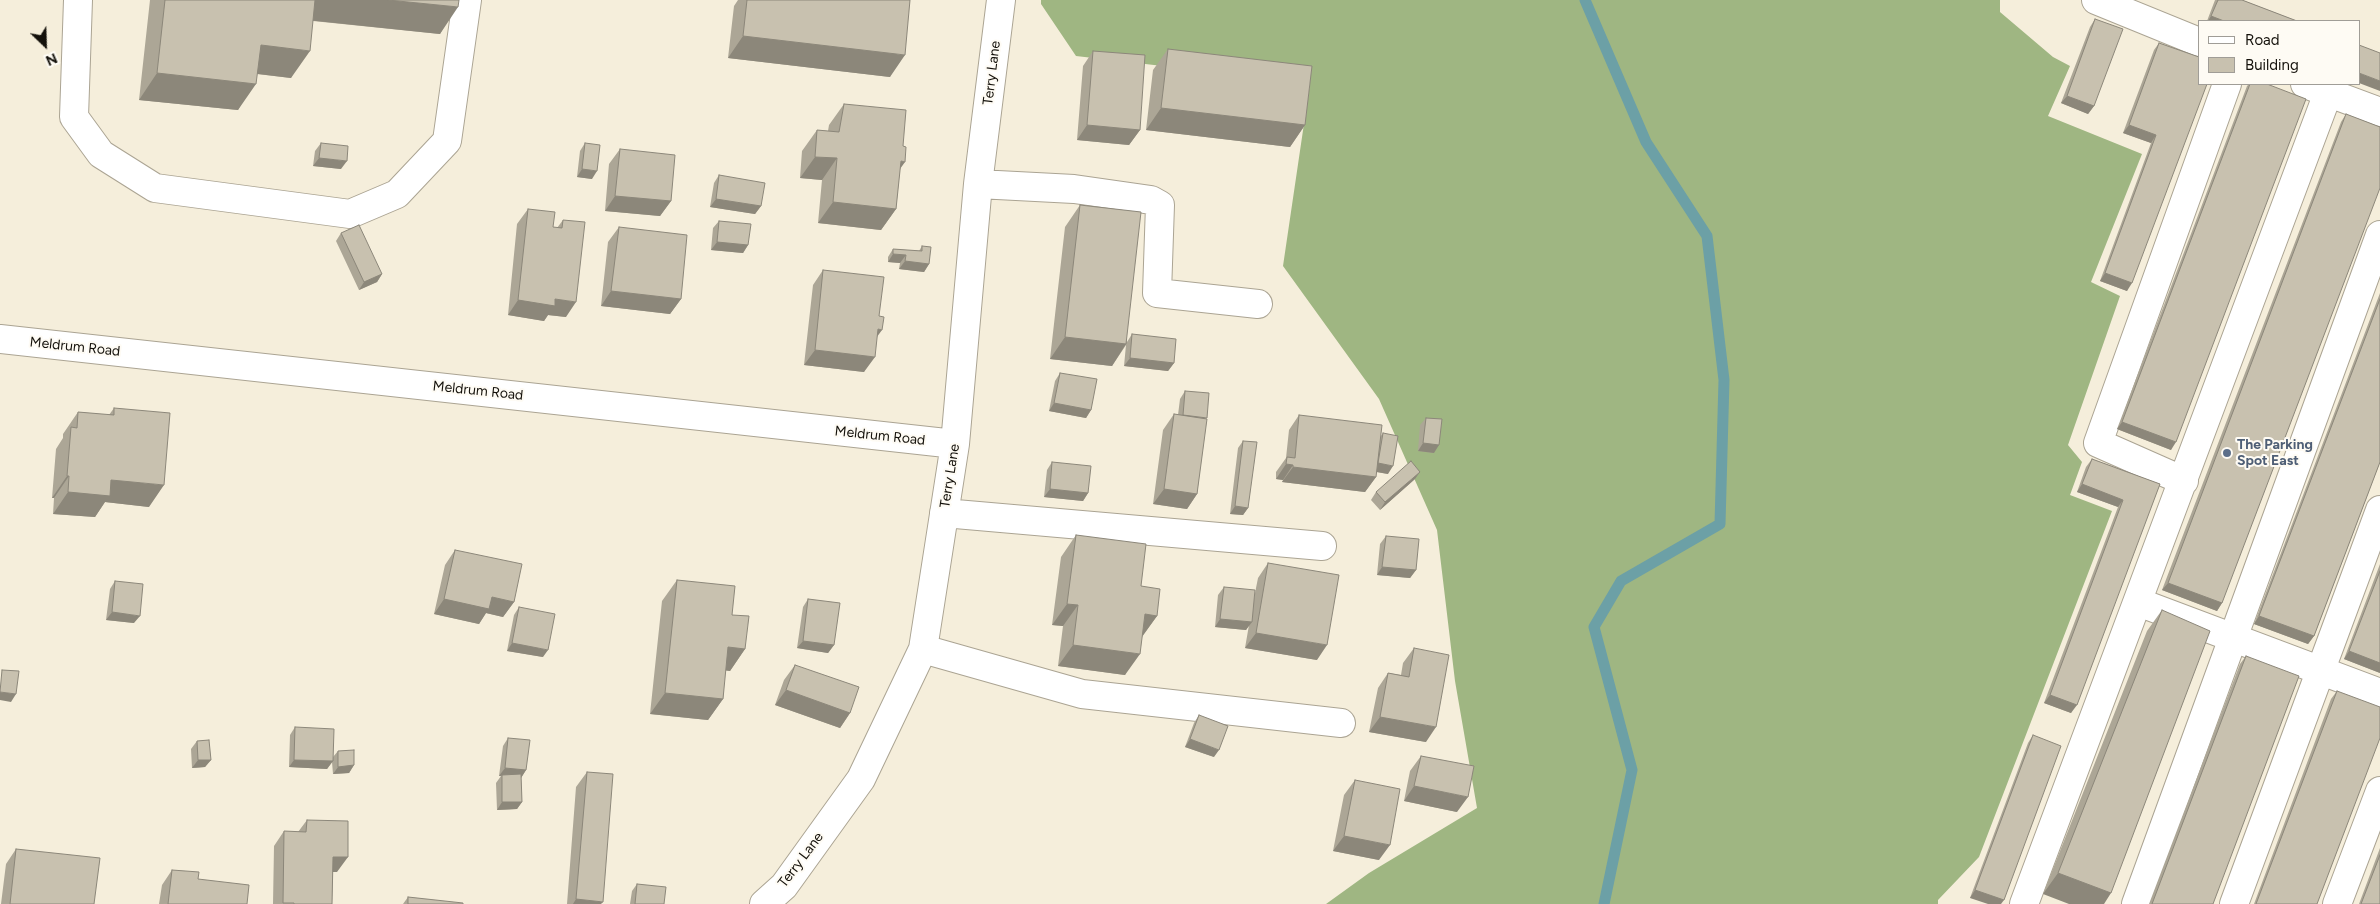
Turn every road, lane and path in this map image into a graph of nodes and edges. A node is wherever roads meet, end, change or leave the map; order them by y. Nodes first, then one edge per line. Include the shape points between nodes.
1 (78, 0) edge
2 (467, 0) edge
3 (1001, 0) edge
4 (2097, 1) edge
5 (2198, 42) edge
6 (2227, 85) edge
7 (2316, 88) edge
8 (2380, 112) edge
9 (978, 184) junction
10 (2380, 235) edge
11 (1258, 304) dead end
12 (0, 339) edge
13 (955, 444) junction
14 (2184, 481) junction
15 (2380, 510) edge
16 (944, 512) junction
17 (1322, 546) dead end
18 (2138, 602) junction
19 (2233, 638) junction
20 (923, 649) junction
21 (2320, 671) junction
22 (2380, 693) edge
23 (1341, 722) dead end
24 (2380, 791) edge
25 (764, 904) edge
26 (2024, 904) edge
27 (2136, 904) edge
28 (2234, 904) edge
29 (2337, 904) edge

1 - 2 street via 74,117 101,154 155,188 350,214 397,194 447,141
3 - 9 street, Terry Lane
4 - 5 street
6 - 14 street via 2098,444
7 - 8 street
7 - 14 street
9 - 11 street via 1074,189 1151,200 1160,205 1157,293
9 - 13 street, Terry Lane
10 - 19 street
12 - 13 street, Meldrum Road
13 - 16 street, Terry Lane
14 - 18 street
15 - 21 street
16 - 17 street
16 - 20 street, Terry Lane
18 - 19 street
18 - 26 street
19 - 21 street
19 - 27 street
20 - 23 street via 1082,694
20 - 25 street, Terry Lane via 861,779 784,886
21 - 22 street
21 - 28 street
24 - 29 street

